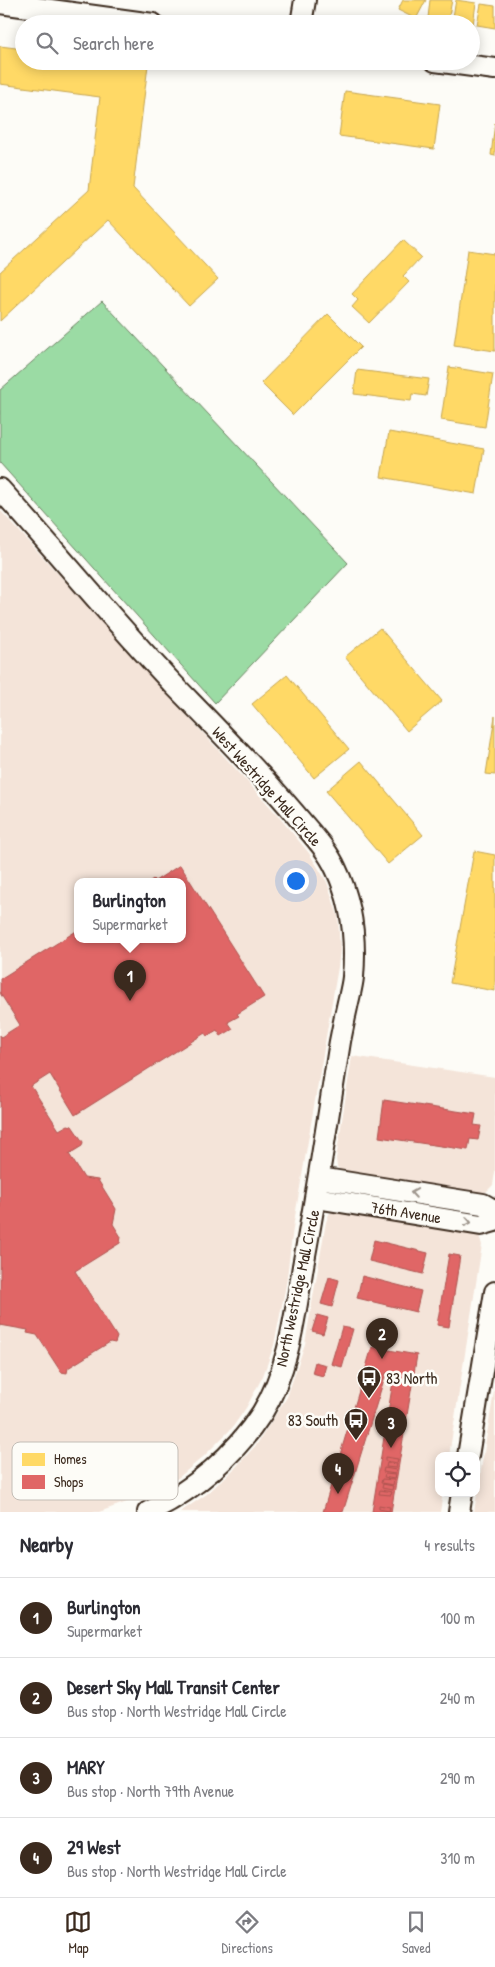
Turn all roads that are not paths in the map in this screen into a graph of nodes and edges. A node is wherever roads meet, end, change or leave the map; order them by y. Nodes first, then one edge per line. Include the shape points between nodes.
1 (305, 0) edge
2 (0, 3) edge
3 (87, 15) edge
4 (302, 15) edge
5 (480, 67) edge
6 (495, 69) edge
7 (0, 489) edge
8 (317, 1187) junction
9 (495, 1211) edge
10 (495, 1221) edge
11 (495, 1292) edge
12 (469, 1452) edge
13 (178, 1495) edge
14 (461, 1497) edge
15 (169, 1500) edge
16 (148, 1512) edge
17 (459, 1512) edge

1 - 4 street
2 - 3 street
5 - 6 street
7 - 8 street, West Westridge Mall Circle via 151,660 284,802 337,870 353,930 353,977
9 -> 8 street, 76th Avenue via 483,1204
8 -> 10 street, 76th Avenue via 481,1225
8 - 13 street, North Westridge Mall Circle via 290,1340 262,1413 216,1466
11 - 12 street
14 - 17 street
15 - 16 street, North Westridge Mall Circle

